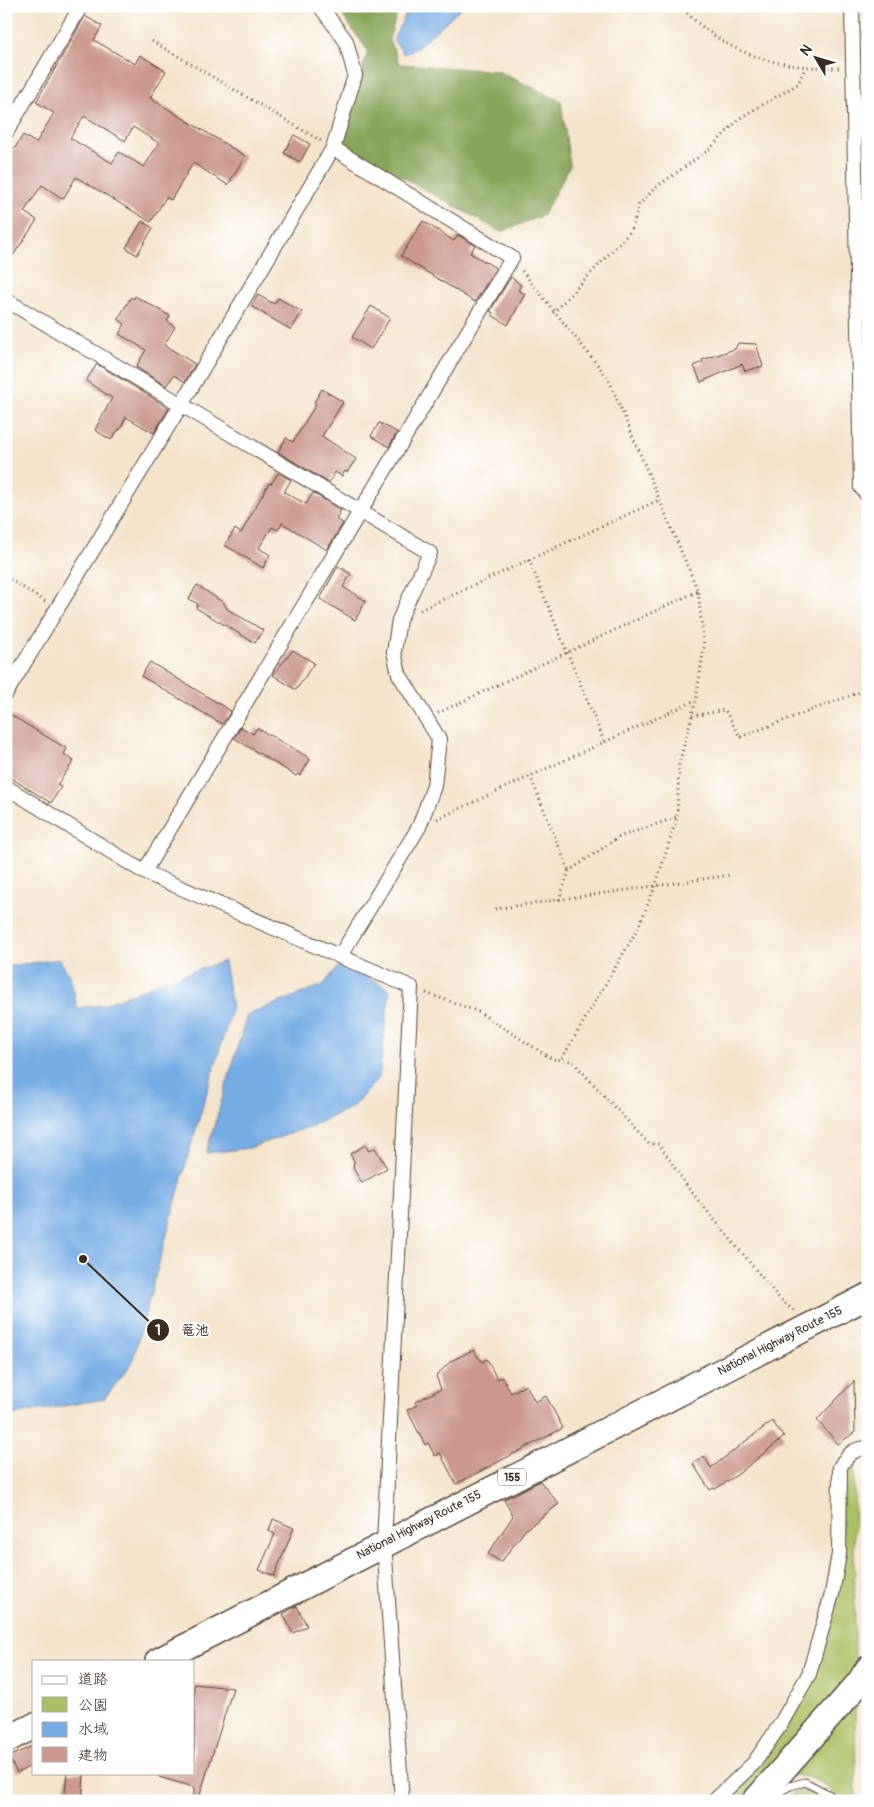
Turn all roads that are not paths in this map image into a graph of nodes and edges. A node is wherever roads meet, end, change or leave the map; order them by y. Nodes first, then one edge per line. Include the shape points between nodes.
1 (81, 6) edge
2 (320, 6) edge
3 (852, 6) edge
4 (6, 133) edge
5 (333, 148) junction
6 (6, 300) edge
7 (181, 405) junction
8 (868, 496) edge
9 (362, 512) junction
10 (6, 693) edge
11 (6, 787) edge
12 (144, 872) junction
13 (340, 956) junction
14 (868, 1296) edge
15 (868, 1448) edge
16 (384, 1543) junction
17 (160, 1660) edge
18 (868, 1669) edge
19 (32, 1727) edge
20 (6, 1740) edge
21 (402, 1801) edge
22 (714, 1801) edge
23 (756, 1801) edge
24 (766, 1801) edge
25 (833, 1801) edge

1 - 4 street
2 - 5 street via 346,41 355,75
3 - 8 street via 861,487
5 - 7 street
5 - 9 street via 512,258
6 - 7 street
7 - 9 street
7 - 10 street
9 - 12 street
9 - 13 street via 430,553 399,620 394,652 399,674 439,740 434,786 419,827
11 - 12 street
12 - 13 street
13 - 16 street via 411,987
14 - 16 highway, National Highway Route 155 / 155
15 - 22 street via 859,1448 846,1456 840,1467 839,1554 832,1594 809,1674 754,1763
16 - 17 highway, National Highway Route 155 / 155
16 - 21 street
18 - 23 highway
19 - 20 highway
24 - 25 lane via 790,1786 805,1782 830,1795

